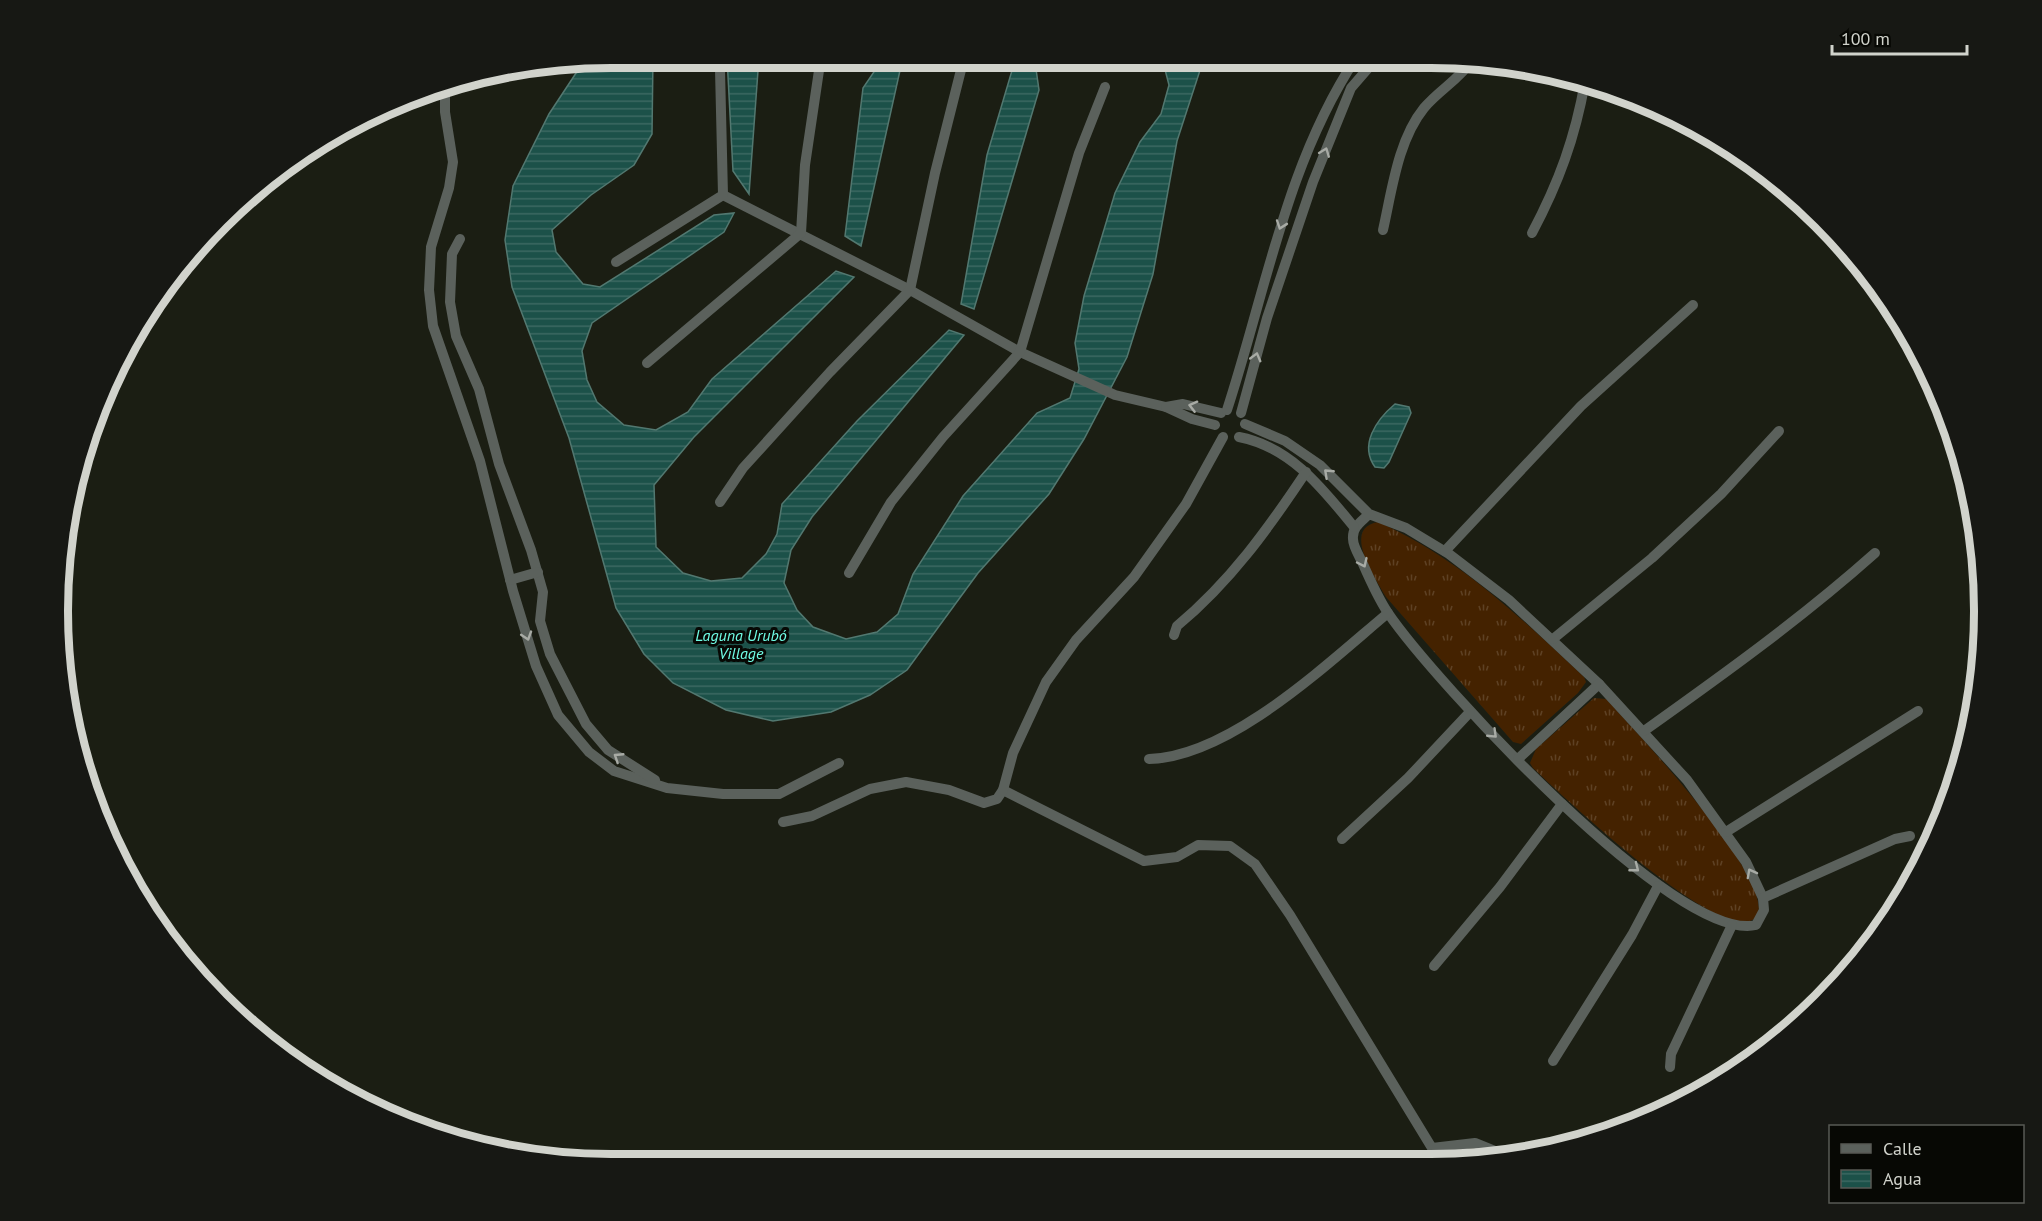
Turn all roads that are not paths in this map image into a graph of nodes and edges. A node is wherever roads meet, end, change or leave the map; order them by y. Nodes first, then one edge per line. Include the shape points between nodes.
1 (819, 68) edge
2 (961, 68) edge
3 (1350, 68) edge
4 (1368, 68) edge
5 (1467, 69) edge
6 (720, 70) dead end
7 (1105, 87) dead end
8 (1583, 89) edge
9 (444, 94) edge
10 (1298, 177) junction
11 (1313, 182) junction
12 (723, 195) junction
13 (1383, 230) dead end
14 (801, 233) junction
15 (1532, 233) dead end
16 (460, 239) dead end
17 (615, 262) dead end
18 (910, 290) junction
19 (1693, 305) dead end
20 (1020, 352) junction
21 (647, 363) dead end
22 (1166, 407) junction
23 (1224, 412) junction
24 (1243, 418) junction
25 (1215, 425) junction
26 (1779, 431) dead end
27 (1223, 437) junction
28 (1239, 437) junction
29 (1306, 472) junction
30 (720, 502) dead end
31 (1369, 514) junction
32 (1354, 527) junction
33 (1445, 551) junction
34 (1875, 553) dead end
35 (538, 572) junction
36 (849, 573) dead end
37 (510, 580) junction
38 (1388, 613) junction
39 (1174, 635) dead end
40 (1553, 639) junction
41 (1599, 684) junction
42 (1918, 711) dead end
43 (1470, 712) junction
44 (1644, 731) junction
45 (1149, 759) dead end
46 (1518, 759) junction
47 (839, 763) dead end
48 (668, 789) junction
49 (1003, 790) junction
50 (1562, 804) junction
51 (783, 822) dead end
52 (1726, 832) junction
53 (1910, 836) dead end
54 (1342, 839) dead end
55 (1658, 886) junction
56 (1763, 898) junction
57 (1732, 925) junction
58 (1434, 966) dead end
59 (1552, 1061) dead end
60 (1670, 1067) dead end
61 (1492, 1150) edge

1 - 14 street via 805,165
2 - 18 street
3 - 10 street via 1324,111
11 -> 4 street via 1351,88
5 - 13 street via 1423,109 1407,139
6 - 12 street
7 - 20 street via 1078,153
8 - 15 street via 1570,151
9 - 37 street via 453,162 431,247 432,326 480,461
10 - 11 street
10 -> 23 street via 1268,262
24 -> 11 street via 1270,308
12 - 14 street
12 - 17 street
14 - 18 street
14 - 21 street
16 - 35 street via 452,254 450,302 456,336 480,389 499,464
18 - 20 street
18 - 30 street via 743,468
19 - 33 street via 1590,398
20 - 22 street via 1110,393
20 - 36 street via 942,437 891,502
23 -> 22 street via 1183,404
22 - 25 street
23 - 24 street
23 - 25 street
24 - 28 street
31 -> 24 street via 1320,465
25 - 27 street
26 - 40 street via 1721,494
27 - 28 street
27 - 49 street via 1186,504 1134,577 1076,640 1046,682 1013,753
28 - 29 street via 1282,454
29 - 32 street
29 - 39 street via 1253,548 1226,581 1177,626
31 - 32 street
31 - 33 street via 1406,528
32 -> 38 street via 1352,541
33 - 40 street
34 - 44 street via 1821,602
35 - 37 street
48 -> 35 street via 608,750 586,724 550,654 540,621 543,592
37 -> 48 street via 536,666 558,715 589,752 614,771
38 - 43 street
38 - 45 street via 1271,708 1217,739 1170,759
40 - 41 street
41 - 44 street
41 - 46 street
42 - 52 street
43 -> 46 street
43 - 54 street via 1408,778
44 - 52 street
46 - 50 street
47 - 48 street via 779,794
49 - 51 street via 997,799 984,803 950,790 906,782 870,789 812,816
49 - 61 street via 1144,861 1177,857 1198,845 1230,846 1255,864 1432,1148 1475,1143
50 -> 55 street
50 - 58 street
56 -> 52 street
53 - 56 street via 1895,839
55 - 57 street
55 - 59 street via 1632,935
56 - 57 street via 1764,910 1756,925
57 - 60 street via 1671,1054

